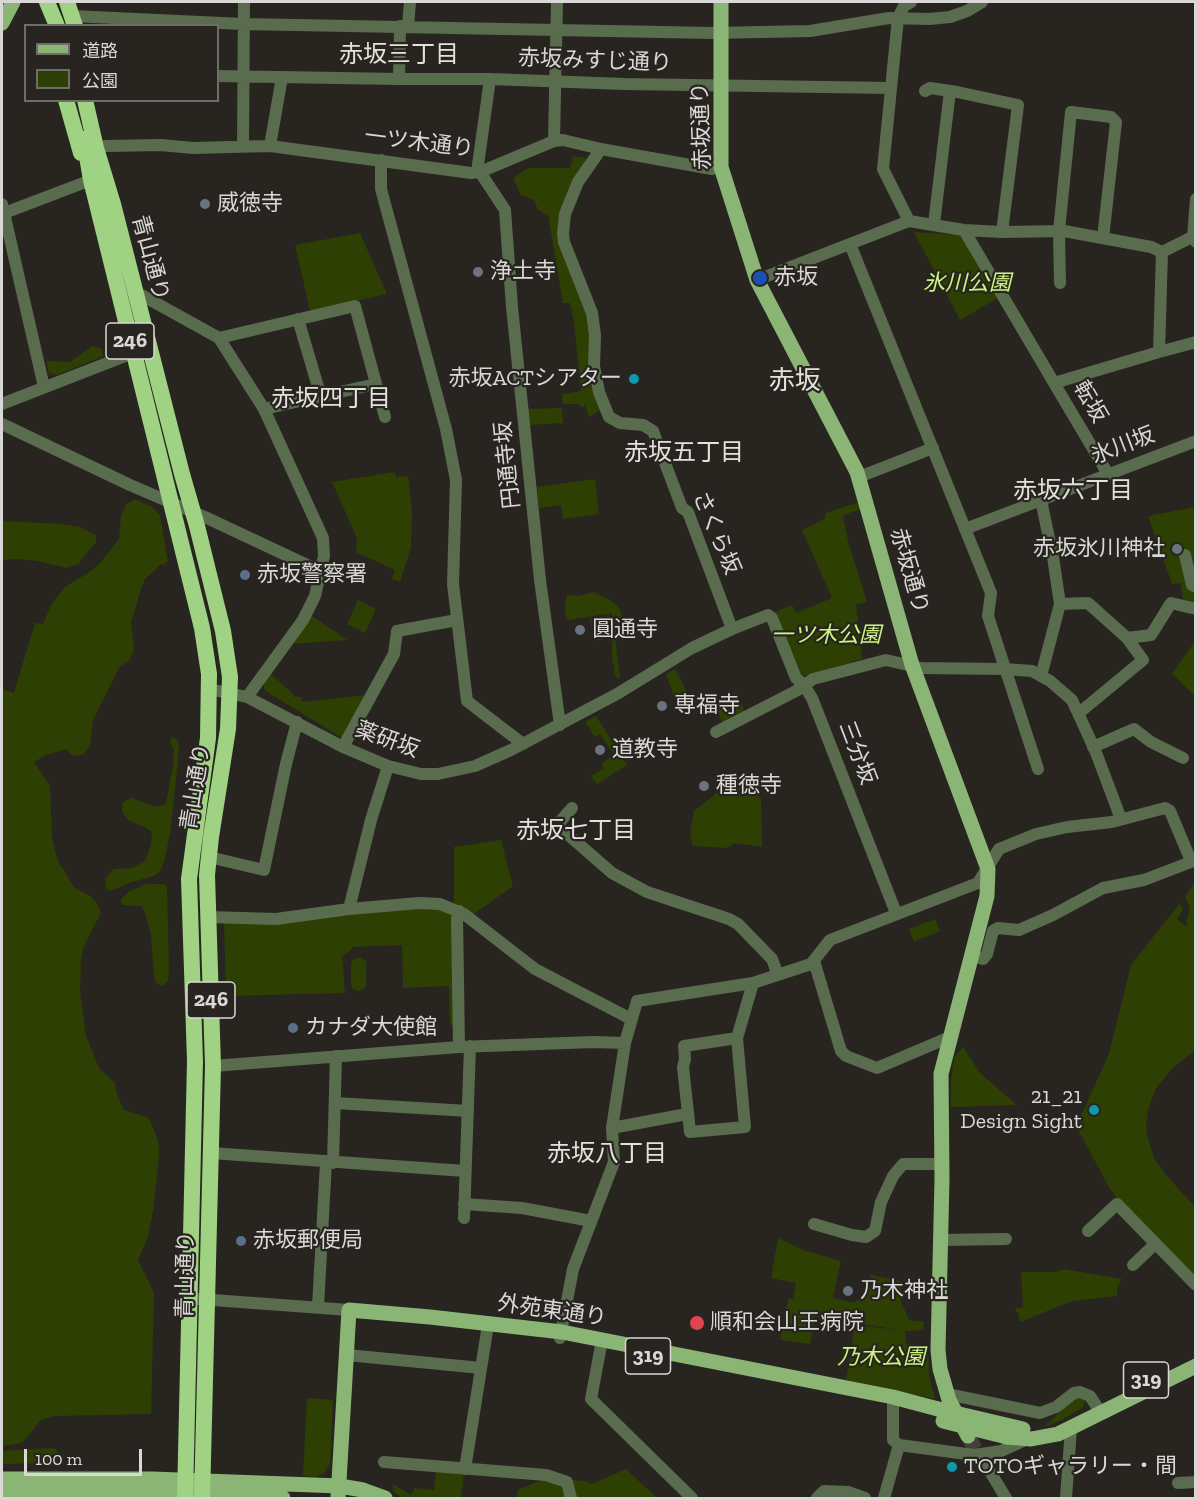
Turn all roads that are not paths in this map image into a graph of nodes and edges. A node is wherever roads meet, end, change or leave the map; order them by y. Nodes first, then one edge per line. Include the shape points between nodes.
1 (12, 2) edge
2 (39, 2) edge
3 (47, 2) edge
4 (56, 2) edge
5 (244, 2) edge
6 (410, 2) edge
7 (557, 2) edge
8 (721, 2) edge
9 (910, 2) edge
10 (982, 2) edge
11 (76, 15) edge
12 (898, 18) junction
13 (2, 23) edge
14 (46, 24) edge
15 (56, 24) edge
16 (243, 24) junction
17 (404, 26) junction
18 (556, 29) junction
19 (722, 33) junction
20 (219, 76) edge
21 (282, 76) junction
22 (242, 77) junction
23 (490, 79) junction
24 (399, 80) junction
25 (555, 81) junction
26 (722, 85) junction
27 (891, 88) junction
28 (925, 91) dead end
29 (950, 91) junction
30 (67, 102) edge
31 (77, 102) edge
32 (85, 102) edge
33 (95, 102) edge
34 (554, 141) junction
35 (105, 146) junction
36 (243, 146) junction
37 (270, 146) junction
38 (601, 149) junction
39 (381, 160) junction
40 (721, 167) junction
41 (478, 172) junction
42 (91, 180) junction
43 (1196, 199) edge
44 (113, 204) junction
45 (2, 210) edge
46 (909, 221) junction
47 (934, 224) junction
48 (964, 230) junction
49 (1059, 231) junction
50 (1002, 232) junction
51 (1103, 238) junction
52 (1194, 238) edge
53 (850, 244) junction
54 (1162, 252) junction
55 (757, 280) junction
56 (1060, 283) dead end
57 (136, 292) junction
58 (297, 319) junction
59 (219, 338) junction
60 (1196, 342) edge
61 (1160, 352) junction
62 (133, 354) junction
63 (1054, 383) junction
64 (376, 384) junction
65 (44, 387) junction
66 (321, 397) junction
67 (2, 404) edge
68 (264, 409) junction
69 (385, 417) dead end
70 (2, 424) edge
71 (1196, 441) edge
72 (933, 448) junction
73 (1108, 474) junction
74 (859, 477) junction
75 (1041, 500) junction
76 (171, 502) junction
77 (193, 512) junction
78 (965, 529) junction
79 (1185, 555) dead end
80 (322, 572) junction
81 (1196, 587) edge
82 (1060, 604) junction
83 (1196, 609) edge
84 (768, 615) joint
85 (457, 620) junction
86 (732, 629) junction
87 (1127, 638) junction
88 (912, 666) junction
89 (1005, 669) junction
90 (1041, 676) junction
91 (803, 684) junction
92 (209, 689) junction
93 (240, 695) junction
94 (1079, 713) junction
95 (297, 722) junction
96 (560, 725) junction
97 (716, 732) dead end
98 (523, 744) junction
99 (343, 747) junction
100 (1093, 747) junction
101 (1183, 758) dead end
102 (388, 766) junction
103 (1038, 769) dead end
104 (572, 808) dead end
105 (1121, 819) junction
106 (209, 857) junction
107 (1193, 860) edge
108 (987, 869) junction
109 (349, 909) junction
110 (459, 911) junction
111 (896, 913) junction
112 (208, 917) junction
113 (972, 956) junction
114 (814, 961) junction
115 (778, 975) junction
116 (753, 983) junction
117 (631, 1019) junction
118 (950, 1037) junction
119 (737, 1038) junction
120 (625, 1043) junction
121 (465, 1047) junction
122 (336, 1056) junction
123 (213, 1066) junction
124 (335, 1103) junction
125 (468, 1111) junction
126 (687, 1114) junction
127 (612, 1128) junction
128 (211, 1154) junction
129 (329, 1162) junction
130 (942, 1164) junction
131 (465, 1171) junction
132 (464, 1204) junction
133 (464, 1218) dead end
134 (591, 1221) junction
135 (814, 1224) dead end
136 (1088, 1232) dead end
137 (1006, 1239) dead end
138 (941, 1240) junction
139 (1155, 1244) junction
140 (1133, 1265) dead end
141 (1196, 1285) edge
142 (189, 1302) junction
143 (208, 1303) junction
144 (318, 1307) junction
145 (349, 1313) junction
146 (488, 1331) junction
147 (561, 1335) junction
148 (602, 1343) junction
149 (347, 1355) junction
150 (1196, 1355) edge
151 (1196, 1366) edge
152 (481, 1368) junction
153 (947, 1394) junction
154 (893, 1401) junction
155 (1099, 1410) junction
156 (940, 1415) junction
157 (1071, 1428) junction
158 (1024, 1434) junction
159 (968, 1436) tunnel mouth
160 (899, 1445) junction
161 (977, 1455) junction
162 (384, 1462) dead end
163 (465, 1469) junction
164 (2, 1479) edge
165 (1196, 1482) edge
166 (1178, 1483) dead end
167 (185, 1490) edge
168 (202, 1491) edge
169 (2, 1492) edge
170 (339, 1492) edge
171 (283, 1498) edge
172 (385, 1498) edge
173 (571, 1498) edge
174 (692, 1498) edge
175 (817, 1498) edge
176 (865, 1498) edge
177 (884, 1498) edge
178 (998, 1498) edge
179 (1006, 1498) edge
180 (1066, 1498) edge

1 - 13 main road
2 - 14 highway
3 - 15 highway
4 - 11 highway
5 - 16 street
6 - 17 street
7 - 18 street
8 - 19 main road, 赤坂通り
9 - 12 street
10 - 12 street via 950,17
11 - 16 street
12 - 19 street via 810,31
12 - 27 street
16 - 17 street
16 - 22 street
17 - 18 street
17 - 24 street
18 - 19 street
18 - 25 street
19 - 26 main road, 赤坂通り
20 - 22 street, 赤坂みすじ通り
21 - 22 street, 赤坂みすじ通り
21 - 24 street, 赤坂みすじ通り
21 - 37 street
22 - 36 street
23 - 24 street, 赤坂みすじ通り
23 - 25 street, 赤坂みすじ通り
23 - 41 street
25 - 26 street, 赤坂みすじ通り
25 - 34 street
26 - 27 street, 赤坂みすじ通り
26 - 40 main road, 赤坂通り
27 - 46 street via 883,169
28 - 29 street
29 - 47 street
29 - 50 street via 1018,105
30 - 42 highway
31 - 42 highway, 青山通り / 246
32 - 44 highway, 青山通り / 246
33 - 35 highway
34 - 38 street
34 - 41 street, 一ツ木通り
35 - 36 street, 一ツ木通り
35 - 44 highway
36 - 37 street, 一ツ木通り
37 - 39 street, 一ツ木通り
38 - 40 street via 712,169
38 - 86 street, さくら坂 via 578,182 563,223 564,242 592,313 594,366 604,408 609,417 620,423 643,424 652,431 682,508 688,512
39 - 41 street, 一ツ木通り
39 - 85 street via 381,189 446,429 456,480 453,584
40 - 55 main road, 赤坂通り
41 - 96 street, 円通寺坂 via 505,210 540,580
42 - 45 street
42 - 62 highway, 青山通り / 246
43 - 52 street
44 - 57 highway, 青山通り / 246
45 - 65 street
46 - 47 street
46 - 53 street
47 - 48 street
48 - 50 street
48 - 63 street, 転坂
49 - 50 street
49 - 51 street
49 - 51 street via 1071,112 1111,117 1116,122
49 - 56 street
51 - 54 street
52 - 54 street
53 - 55 street
53 - 72 street
54 - 61 street
55 - 74 main road, 赤坂通り
57 - 59 street
57 - 77 highway, 青山通り / 246
58 - 59 street
58 - 64 street via 355,306
58 - 66 street
59 - 68 street
60 - 61 street
61 - 63 street
62 - 65 street
62 - 76 highway, 青山通り / 246
63 - 73 street, 転坂
64 - 66 street
64 - 69 street
65 - 67 street
66 - 68 street
68 - 80 street via 320,529 324,547
70 - 76 street
71 - 73 street, 氷川坂
72 - 74 street
72 - 78 street
73 - 75 street, 氷川坂
74 - 88 main road, 赤坂通り
75 - 78 street, 氷川坂
75 - 82 street
76 - 77 street
76 - 92 highway, 青山通り / 246 via 202,628
77 - 80 street
77 - 93 highway, 青山通り / 246 via 223,631 230,677
78 - 89 street via 991,593 988,616
79 - 81 street via 1192,585
80 - 93 street via 303,620
82 - 87 street via 1089,603
82 - 90 street
83 - 87 street via 1172,603 1151,635
84 - 86 street, 薬研坂
84 - 91 street, 三分坂 via 796,678
85 - 98 street via 467,701
85 - 99 street via 397,632 394,654
86 - 96 street, 薬研坂
87 - 94 street via 1143,660
88 - 89 street
88 - 91 street via 886,660
88 - 108 main road, 赤坂通り
89 - 90 street via 1032,671
89 - 103 street
90 - 94 street via 1072,700
91 - 97 street
91 - 111 street, 三分坂 via 812,698
92 - 93 street, 薬研坂
92 - 142 highway, 青山通り / 246 via 208,738 189,879 195,1061
93 - 95 street, 薬研坂
93 - 106 highway, 青山通り / 246 via 228,729
94 - 100 street
95 - 99 street, 薬研坂
95 - 106 street via 264,870
96 - 98 street, 薬研坂
98 - 102 street, 薬研坂 via 475,766 438,774
99 - 102 street, 薬研坂
100 - 101 street via 1134,729
100 - 105 street
102 - 109 street
104 - 115 street via 557,825 612,873 647,892 738,924 772,959
105 - 107 street via 1168,809
105 - 108 street via 1036,834 999,849
106 - 112 highway, 青山通り / 246
107 - 113 street via 1144,880 1103,888 1018,930 998,928 993,931 983,959
108 - 111 street via 978,883
108 - 113 main road, 赤坂通り via 987,896
109 - 110 street via 419,903 440,904
109 - 112 street via 276,919
110 - 117 street via 535,969
110 - 121 street
111 - 114 street via 830,940
112 - 123 highway, 青山通り / 246
113 - 118 main road, 赤坂通り
114 - 115 street
114 - 118 street via 841,1051 846,1056 877,1068
115 - 116 street
116 - 117 street via 637,1001
116 - 119 street
117 - 120 street
118 - 130 main road, 赤坂通り via 942,1071
119 - 126 street via 684,1046
119 - 126 street via 745,1127 690,1132
120 - 121 street
120 - 127 street
121 - 122 street
121 - 125 street
122 - 123 street
122 - 124 street
123 - 128 highway, 青山通り / 246
124 - 125 street
124 - 129 street
125 - 131 street
126 - 127 street
127 - 134 street via 614,1162
128 - 129 street
128 - 143 highway, 青山通り / 246
129 - 131 street
129 - 144 street
130 - 135 street via 903,1164 882,1202 875,1231 866,1237
130 - 138 main road, 赤坂通り
131 - 132 street
132 - 133 street
132 - 134 street via 522,1208
134 - 147 street via 573,1269
136 - 139 street via 1117,1204
137 - 138 street
138 - 153 main road, 赤坂通り via 938,1350
139 - 140 street
139 - 141 street
142 - 143 street
142 - 167 highway, 青山通り / 246
143 - 144 street
143 - 145 street
143 - 168 highway, 青山通り / 246
144 - 145 street
145 - 146 main road, 外苑東通り / 319
145 - 147 main road, 外苑東通り / 319 via 430,1317
145 - 149 main road
146 - 147 main road, 外苑東通り / 319
146 - 152 street
147 - 148 main road, 外苑東通り / 319
148 - 154 main road, 外苑東通り / 319
148 - 174 street via 591,1399
149 - 152 street
149 - 170 main road
150 - 155 main road, 外苑東通り / 319
151 - 155 main road, 外苑東通り / 319
152 - 163 street
153 - 155 street via 1040,1413 1080,1392 1090,1396
153 - 159 main road, 赤坂通り
154 - 156 main road, 外苑東通り / 319
154 - 160 street via 893,1440
155 - 157 main road, 外苑東通り / 319
155 - 158 main road, 外苑東通り / 319
156 - 158 main road, 外苑東通り / 319, bridge
156 - 158 main road, 外苑東通り / 319, bridge via 1007,1437
157 - 158 main road, 外苑東通り / 319 via 1046,1438
157 - 180 street
158 - 161 street via 1001,1451
160 - 161 street
160 - 177 street
161 - 178 street
161 - 179 street
162 - 163 street
163 - 173 street via 546,1475 567,1482
164 - 167 main road
165 - 166 street
167 - 168 main road
167 - 169 main road
168 - 170 main road
168 - 171 main road
170 - 172 main road via 363,1490
175 - 176 street via 824,1491 848,1492

